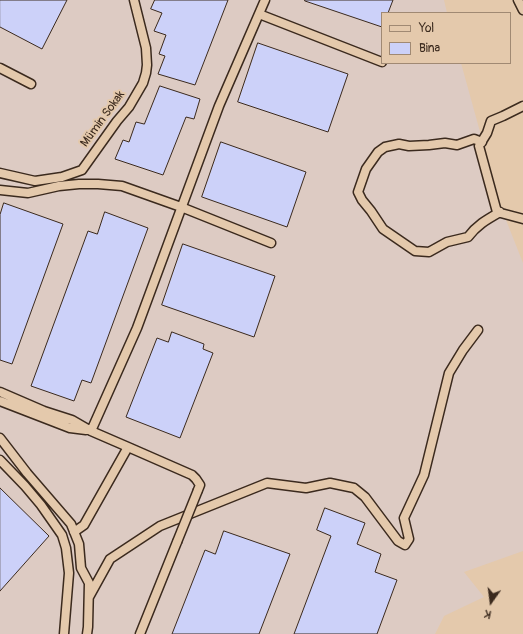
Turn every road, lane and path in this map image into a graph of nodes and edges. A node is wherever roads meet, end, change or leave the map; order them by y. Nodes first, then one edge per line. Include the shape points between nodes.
1 (134, 0) edge
2 (265, 0) edge
3 (518, 0) edge
4 (523, 10) edge
5 (259, 14) junction
6 (381, 62) edge
7 (0, 68) edge
8 (31, 84) dead end
9 (523, 106) edge
10 (482, 142) junction
11 (0, 173) edge
12 (0, 190) edge
13 (181, 207) junction
14 (500, 212) junction
15 (523, 219) edge
16 (271, 243) dead end
17 (478, 330) dead end
18 (0, 392) edge
19 (0, 401) edge
20 (90, 431) junction
21 (0, 438) edge
22 (128, 447) junction
23 (0, 460) edge
24 (74, 532) junction
25 (89, 597) junction
26 (64, 634) edge
27 (87, 634) edge
28 (140, 634) edge

1 - 11 street, Mümin Sokak via 148,65 129,107 82,170 35,181
2 - 5 street
3 - 4 street
5 - 6 street
5 - 13 street via 219,106
7 - 8 street
9 - 10 street via 491,121
10 - 14 street via 479,146 496,212
10 - 14 street via 474,139 457,145 399,144 385,147 378,152 366,169 358,192 383,229 415,251 429,252 447,242 468,237 475,228
12 - 13 street via 28,193 79,184 122,186
13 - 16 street
13 - 20 street via 137,328
14 - 15 street
17 - 25 street via 449,373 424,475 404,518 408,539 405,544 398,541 365,497 354,488 330,483 306,488 267,483 160,526 110,558
18 - 20 street via 72,420
19 - 20 street via 70,428
20 - 22 street
21 - 24 street via 71,524
22 - 24 street via 84,525
22 - 28 street, bridge via 192,475 200,485
23 - 26 street via 25,486 62,535 69,573
24 - 25 street via 79,544 80,568 90,583
25 - 27 street

